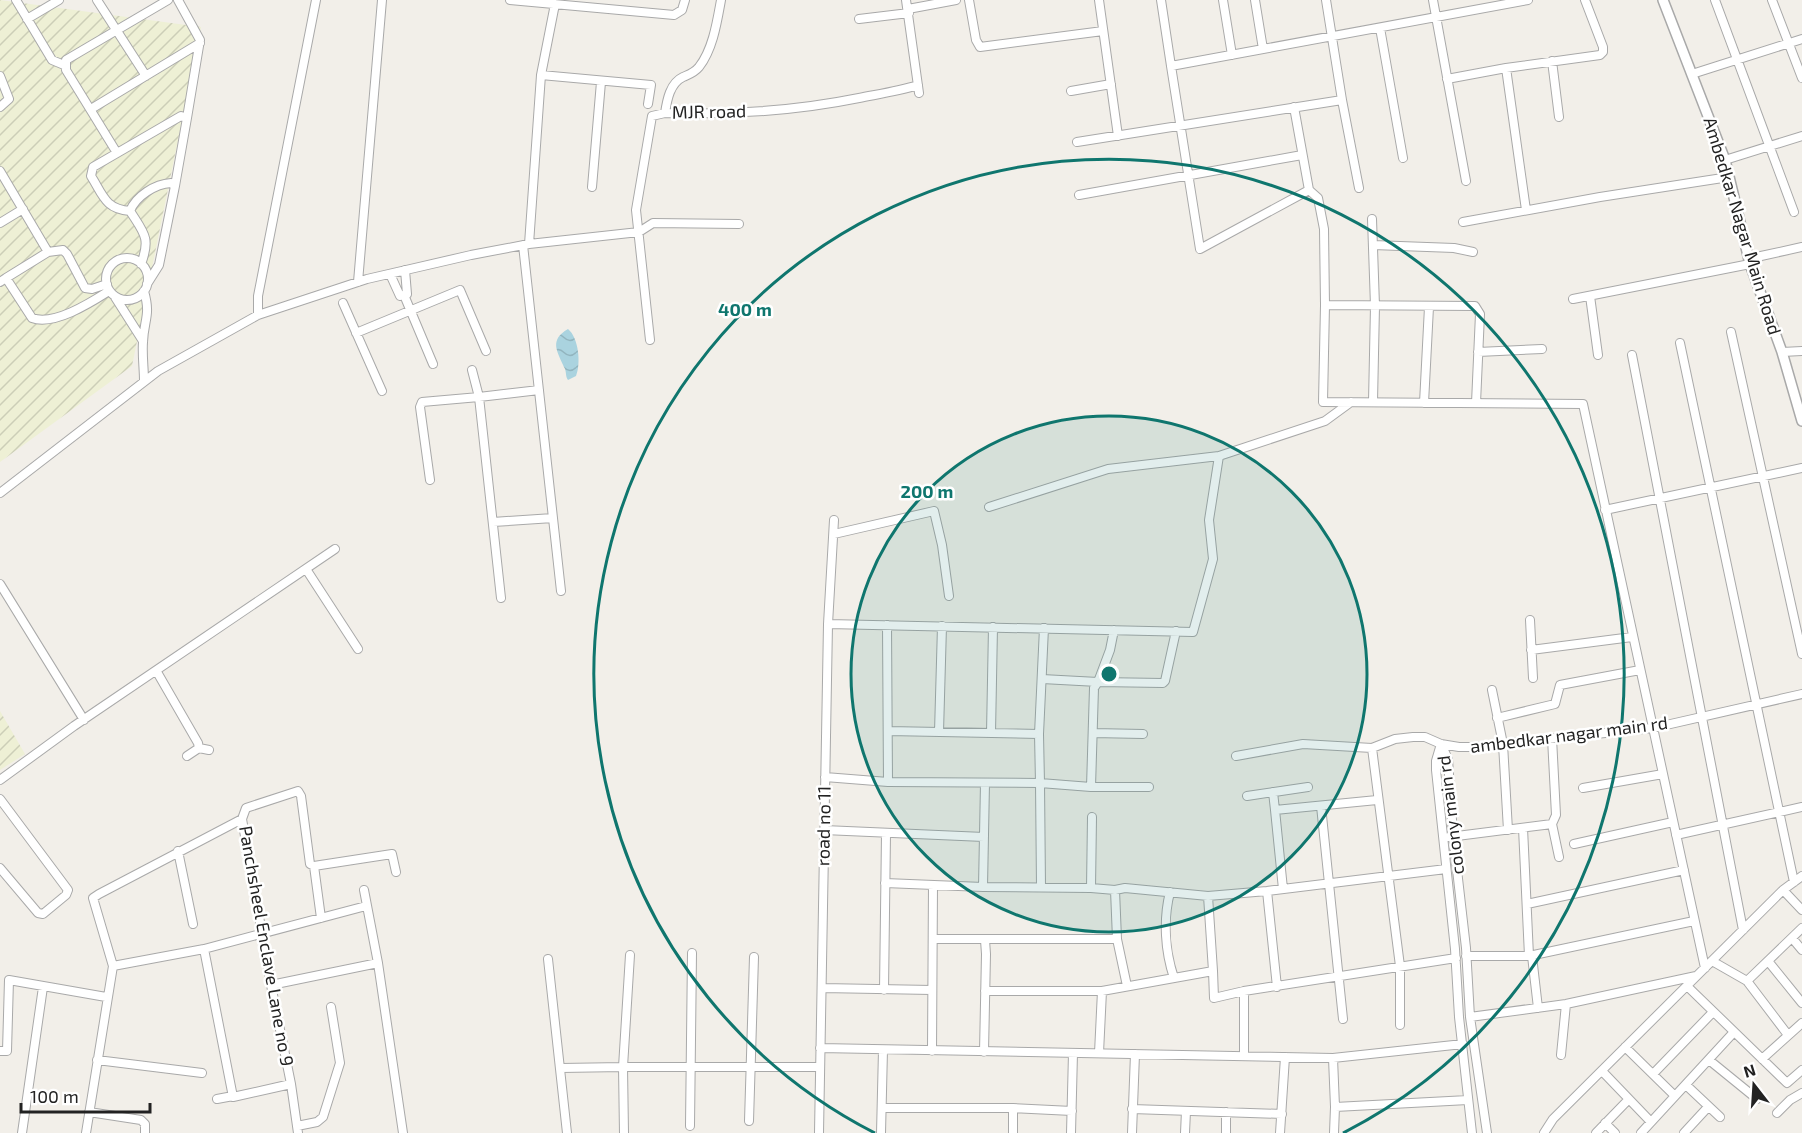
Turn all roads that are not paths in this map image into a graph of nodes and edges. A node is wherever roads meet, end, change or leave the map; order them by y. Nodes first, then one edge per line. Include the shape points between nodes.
1 (16, 0) edge
2 (59, 0) edge
3 (97, 0) edge
4 (168, 0) edge
5 (178, 0) edge
6 (316, 0) edge
7 (382, 0) edge
8 (510, 0) edge
9 (685, 0) edge
10 (721, 0) edge
11 (906, 0) edge
12 (956, 0) edge
13 (969, 0) edge
14 (1099, 0) edge
15 (1161, 0) edge
16 (1223, 0) edge
17 (1255, 0) edge
18 (1326, 0) edge
19 (1433, 0) edge
20 (1528, 0) edge
21 (1585, 0) edge
22 (1663, 0) edge
23 (1715, 0) edge
24 (1772, 0) edge
25 (536, 1) edge
26 (555, 4) junction
27 (908, 11) junction
28 (1435, 17) junction
29 (27, 19) junction
30 (859, 19) dead end
31 (1380, 28) junction
32 (116, 30) junction
33 (1103, 31) junction
34 (1332, 36) junction
35 (1802, 39) edge
36 (200, 43) junction
37 (1790, 43) junction
38 (1263, 49) junction
39 (1232, 55) junction
40 (1738, 60) junction
41 (1552, 61) junction
42 (64, 65) junction
43 (1171, 66) junction
44 (1506, 68) junction
45 (1692, 74) junction
46 (541, 75) junction
47 (0, 76) edge
48 (146, 76) junction
49 (1802, 78) edge
50 (1447, 79) junction
51 (601, 82) junction
52 (1111, 84) junction
53 (1071, 91) dead end
54 (1342, 100) junction
55 (648, 104) dead end
56 (0, 107) edge
57 (1294, 107) junction
58 (91, 109) junction
59 (665, 113) junction
60 (1559, 117) dead end
61 (187, 118) junction
62 (1181, 125) junction
63 (1118, 136) junction
64 (1802, 136) edge
65 (1077, 142) dead end
66 (1770, 146) junction
67 (117, 153) junction
68 (1302, 155) junction
69 (1403, 158) dead end
70 (1725, 160) junction
71 (0, 171) edge
72 (1189, 176) junction
73 (1729, 177) junction
74 (1466, 181) dead end
75 (175, 186) junction
76 (592, 187) dead end
77 (1359, 188) dead end
78 (1309, 190) junction
79 (1079, 195) dead end
80 (23, 209) junction
81 (1526, 210) junction
82 (130, 211) junction
83 (1794, 212) dead end
84 (1372, 219) dead end
85 (1463, 222) dead end
86 (0, 223) edge
87 (739, 225) dead end
88 (639, 232) junction
89 (526, 245) junction
90 (1373, 245) junction
91 (1802, 248) edge
92 (48, 252) junction
93 (1473, 252) dead end
94 (141, 264) junction
95 (1750, 264) junction
96 (405, 270) junction
97 (390, 274) junction
98 (3, 280) edge
99 (358, 282) junction
100 (145, 287) junction
101 (110, 290) junction
102 (404, 295) junction
103 (1590, 296) junction
104 (1573, 299) dead end
105 (343, 303) dead end
106 (1325, 305) junction
107 (1375, 306) junction
108 (1429, 307) junction
109 (410, 311) junction
110 (258, 315) junction
111 (1731, 332) dead end
112 (356, 333) junction
113 (650, 340) dead end
114 (143, 341) junction
115 (1680, 343) dead end
116 (1542, 350) dead end
117 (486, 351) dead end
118 (1802, 351) edge
119 (1478, 352) junction
120 (1782, 352) junction
121 (1598, 355) dead end
122 (1632, 355) dead end
123 (433, 364) dead end
124 (472, 370) dead end
125 (144, 381) junction
126 (539, 390) junction
127 (382, 391) dead end
128 (479, 398) junction
129 (1351, 402) junction
130 (1373, 402) junction
131 (1424, 403) junction
132 (1476, 403) junction
133 (1802, 421) edge
134 (1219, 456) junction
135 (1802, 468) edge
136 (1764, 477) junction
137 (430, 480) dead end
138 (1711, 488) junction
139 (0, 493) edge
140 (1659, 498) junction
141 (989, 507) dead end
142 (1605, 510) junction
143 (553, 518) junction
144 (834, 520) dead end
145 (493, 522) junction
146 (834, 534) junction
147 (335, 549) dead end
148 (306, 569) junction
149 (0, 584) edge
150 (561, 591) dead end
151 (949, 596) dead end
152 (501, 598) dead end
153 (1530, 621) dead end
154 (828, 624) junction
155 (887, 625) junction
156 (942, 626) junction
157 (993, 627) junction
158 (1044, 628) junction
159 (1114, 630) junction
160 (1176, 631) junction
161 (1632, 637) junction
162 (358, 649) dead end
163 (1531, 650) junction
164 (1802, 654) edge
165 (1640, 670) junction
166 (157, 672) junction
167 (1533, 678) dead end
168 (1042, 679) junction
169 (1098, 682) junction
170 (1492, 690) dead end
171 (1802, 694) edge
172 (1756, 704) junction
173 (1701, 716) junction
174 (1497, 718) junction
175 (84, 720) junction
176 (1653, 728) junction
177 (888, 731) junction
178 (939, 732) junction
179 (991, 733) junction
180 (1093, 733) junction
181 (1039, 734) junction
182 (1143, 734) dead end
183 (1552, 738) junction
184 (1441, 744) junction
185 (1503, 744) junction
186 (199, 748) junction
187 (1372, 748) junction
188 (209, 750) dead end
189 (187, 756) dead end
190 (1236, 756) dead end
191 (1663, 774) junction
192 (825, 777) junction
193 (0, 780) edge
194 (888, 782) junction
195 (985, 783) junction
196 (1040, 783) junction
197 (1091, 787) junction
198 (1149, 787) dead end
199 (1308, 787) dead end
200 (1583, 788) dead end
201 (1273, 792) junction
202 (1247, 796) dead end
203 (0, 799) edge
204 (1377, 800) junction
205 (1321, 806) junction
206 (1802, 807) edge
207 (1275, 810) junction
208 (1779, 813) junction
209 (1092, 817) dead end
210 (242, 819) junction
211 (1673, 822) junction
212 (1552, 824) junction
213 (1722, 825) junction
214 (1523, 828) junction
215 (824, 830) junction
216 (1508, 830) junction
217 (886, 834) junction
218 (1676, 835) junction
219 (1453, 836) junction
220 (984, 837) junction
221 (1443, 839) junction
222 (1574, 844) dead end
223 (178, 851) junction
224 (1559, 857) dead end
225 (314, 866) junction
226 (0, 868) edge
227 (1446, 869) junction
228 (1684, 870) junction
229 (396, 872) dead end
230 (1802, 876) edge
231 (1388, 877) junction
232 (1794, 882) junction
233 (885, 883) junction
234 (1329, 883) junction
235 (933, 885) junction
236 (983, 887) junction
237 (1041, 887) junction
238 (1091, 888) junction
239 (1283, 889) junction
240 (364, 890) dead end
241 (1115, 890) junction
242 (1783, 890) junction
243 (1267, 891) junction
244 (1170, 892) junction
245 (1208, 896) junction
246 (1527, 904) junction
247 (366, 906) junction
248 (1802, 910) edge
249 (321, 918) junction
250 (1694, 921) junction
251 (193, 924) dead end
252 (1802, 928) edge
253 (1743, 930) junction
254 (263, 934) junction
255 (1792, 938) junction
256 (933, 939) junction
257 (1117, 939) junction
258 (985, 940) junction
259 (204, 949) junction
260 (1802, 950) edge
261 (1466, 952) junction
262 (692, 953) dead end
263 (1456, 953) junction
264 (630, 955) dead end
265 (1531, 956) junction
266 (754, 957) dead end
267 (548, 959) dead end
268 (1712, 961) junction
269 (1768, 961) junction
270 (378, 963) junction
271 (112, 966) junction
272 (1400, 966) junction
273 (1705, 968) junction
274 (1213, 971) junction
275 (1339, 976) junction
276 (1697, 976) junction
277 (1174, 978) junction
278 (1747, 981) junction
279 (271, 985) junction
280 (1127, 986) junction
281 (1687, 986) junction
282 (44, 987) junction
283 (1277, 987) junction
284 (822, 988) junction
285 (884, 990) junction
286 (932, 990) junction
287 (985, 991) junction
288 (1102, 991) junction
289 (1244, 991) junction
290 (106, 997) junction
291 (1802, 1003) edge
292 (1566, 1004) junction
293 (331, 1007) dead end
294 (1538, 1008) junction
295 (1713, 1012) junction
296 (1470, 1017) junction
297 (1343, 1019) dead end
298 (1802, 1023) edge
299 (1400, 1025) dead end
300 (1734, 1032) junction
301 (1788, 1035) junction
302 (1463, 1044) junction
303 (1625, 1047) junction
304 (820, 1048) junction
305 (883, 1050) junction
306 (932, 1051) junction
307 (0, 1052) edge
308 (984, 1052) junction
309 (1073, 1053) junction
310 (1099, 1053) junction
311 (1135, 1054) junction
312 (1561, 1055) dead end
313 (1244, 1056) junction
314 (1285, 1057) junction
315 (1333, 1058) junction
316 (1762, 1059) junction
317 (97, 1060) junction
318 (1709, 1060) junction
319 (690, 1066) junction
320 (623, 1067) junction
321 (819, 1067) junction
322 (561, 1068) junction
323 (750, 1068) junction
324 (1802, 1070) edge
325 (1602, 1071) junction
326 (202, 1073) dead end
327 (1653, 1074) junction
328 (291, 1084) junction
329 (1686, 1085) junction
330 (1480, 1086) junction
331 (1467, 1087) junction
332 (1802, 1093) edge
333 (233, 1096) junction
334 (1675, 1096) junction
335 (1629, 1099) junction
336 (1757, 1099) dead end
337 (217, 1100) dead end
338 (1468, 1100) junction
339 (1335, 1107) junction
340 (1708, 1107) junction
341 (882, 1108) junction
342 (1013, 1108) junction
343 (1132, 1109) junction
344 (1072, 1111) junction
345 (1186, 1111) junction
346 (89, 1112) junction
347 (1226, 1112) junction
348 (1777, 1113) dead end
349 (1282, 1114) junction
350 (1720, 1117) dead end
351 (749, 1121) dead end
352 (1651, 1122) junction
353 (1605, 1123) junction
354 (690, 1126) dead end
355 (297, 1129) edge
356 (22, 1133) edge
357 (86, 1133) edge
358 (145, 1133) edge
359 (403, 1133) edge
360 (567, 1133) edge
361 (624, 1133) edge
362 (819, 1133) edge
363 (881, 1133) edge
364 (1013, 1133) edge
365 (1071, 1133) edge
366 (1132, 1133) edge
367 (1185, 1133) edge
368 (1226, 1133) edge
369 (1280, 1133) edge
370 (1334, 1133) edge
371 (1472, 1133) edge
372 (1486, 1133) edge
373 (1544, 1133) edge
374 (1596, 1133) edge
375 (1615, 1133) edge
376 (1641, 1133) edge
377 (1684, 1133) edge

1 - 29 street
2 - 29 street
3 - 32 street
4 - 32 street
5 - 36 street via 199,34
6 - 110 street via 258,296
7 - 99 street
8 - 25 street
9 - 26 street via 682,10 674,15
10 - 59 street via 716,28 702,62 694,73 671,88
11 - 27 street
12 - 27 street
13 - 33 street via 975,40 980,47
14 - 33 street
15 - 43 street
16 - 39 street
17 - 38 street
18 - 34 street
19 - 28 street
20 - 28 street
21 - 41 street via 1603,52
22 - 45 street, Ambedkar Nagar Main Road
23 - 40 street
24 - 37 street
25 - 26 street
26 - 46 street
27 - 30 street
27 - 59 street, MJR road via 919,89 776,111
28 - 31 street
28 - 50 street
29 - 42 street via 52,60
31 - 34 street
31 - 69 street
32 - 42 street via 66,60
32 - 48 street
33 - 52 street
34 - 38 street
34 - 54 street
35 - 37 street
36 - 48 street
36 - 61 street
37 - 40 street
37 - 49 street
38 - 39 street
39 - 43 street
40 - 45 street
40 - 66 street
41 - 44 street
41 - 60 street
42 - 58 street
43 - 62 street
44 - 50 street
44 - 81 street
45 - 70 street, Ambedkar Nagar Main Road
46 - 51 street
46 - 89 street
47 - 56 street via 9,94
48 - 58 street
50 - 74 street
51 - 55 street via 651,85
51 - 76 street
52 - 53 street
52 - 63 street
54 - 57 street
54 - 77 street
57 - 62 street
57 - 68 street
58 - 67 street
59 - 88 street, MJR road via 655,114 651,120 636,210
61 - 67 street via 178,117
61 - 75 street
62 - 63 street
62 - 72 street
63 - 65 street
64 - 66 street
66 - 70 street
66 - 83 street
67 - 82 street via 93,167 91,176 109,205
68 - 72 street
68 - 78 street
70 - 73 street, Ambedkar Nagar Main Road
71 - 80 street
72 - 78 street via 1200,249
72 - 79 street
73 - 81 street
73 - 95 street, Ambedkar Nagar Main Road
75 - 82 street via 168,183 142,195
75 - 100 street via 159,265
78 - 106 street via 1317,198 1324,230
80 - 86 street
80 - 92 street
81 - 85 street
82 - 94 street via 146,237
84 - 90 street
87 - 88 street via 653,223
88 - 89 street
88 - 113 street, MJR road
89 - 96 street
89 - 126 street
90 - 93 street
90 - 107 street
91 - 95 street via 1761,256
92 - 98 street
92 - 101 street via 63,250 85,288
94 - 100 street via 146,271
94 - 101 street via 131,259 117,261 106,277
95 - 103 street
95 - 120 street, Ambedkar Nagar Main Road
96 - 97 street
96 - 102 street
97 - 99 street
97 - 102 street via 400,296
98 - 101 street via 32,318 38,320 74,311
99 - 110 street
100 - 101 street via 140,296 127,300
100 - 114 street via 148,316
101 - 114 street
102 - 109 street
103 - 104 street
103 - 121 street
105 - 112 street
106 - 107 street
106 - 129 street via 1323,402
107 - 108 street
107 - 130 street
108 - 119 street via 1477,308
108 - 131 street
109 - 112 street
109 - 117 street via 460,290
109 - 123 street
110 - 125 street
111 - 136 street
112 - 127 street
114 - 125 street
115 - 138 street
116 - 119 street
118 - 120 street
119 - 132 street
120 - 133 street, Ambedkar Nagar Main Road
122 - 140 street
124 - 128 street
125 - 139 street
126 - 128 street
126 - 143 street
128 - 137 street via 420,404
128 - 145 street
129 - 130 street
129 - 134 street via 1324,421
130 - 131 street
131 - 132 street
132 - 142 street via 1583,404
134 - 141 street via 1108,470
134 - 160 street via 1209,520 1213,559 1193,632
135 - 136 street
136 - 138 street
136 - 164 street
138 - 140 street
138 - 172 street
140 - 142 street
140 - 173 street
142 - 161 street
143 - 145 street
143 - 150 street
144 - 146 street, road no 11
145 - 152 street
146 - 151 street via 934,511
146 - 154 street, road no 11
147 - 148 street
148 - 162 street
148 - 166 street
149 - 175 street
153 - 163 street
154 - 155 street
154 - 192 street, road no 11
155 - 156 street
155 - 177 street
156 - 157 street
156 - 178 street
157 - 158 street
157 - 179 street
158 - 159 street
158 - 168 street
159 - 160 street
159 - 169 street
160 - 169 street via 1163,683
161 - 163 street
161 - 165 street
163 - 167 street
165 - 174 street via 1560,685 1555,704
165 - 176 street
166 - 175 street
166 - 186 street
168 - 169 street
168 - 181 street
169 - 180 street via 1094,688
170 - 174 street
171 - 172 street, ambedkar nagar main rd
172 - 173 street, ambedkar nagar main rd
172 - 208 street
173 - 176 street, ambedkar nagar main rd
173 - 213 street
174 - 185 street
175 - 193 street
176 - 183 street, ambedkar nagar main rd
176 - 191 street
177 - 178 street
177 - 194 street
178 - 179 street
179 - 181 street
180 - 182 street
180 - 197 street
181 - 196 street
183 - 185 street, ambedkar nagar main rd
183 - 212 street via 1556,815
184 - 185 street, ambedkar nagar main rd
184 - 187 street, ambedkar nagar main rd via 1413,737
184 - 219 street, colony main rd via 1448,759
184 - 221 street, colony main rd via 1436,770
185 - 216 street
186 - 188 street
186 - 189 street
187 - 190 street via 1303,744
187 - 204 street
191 - 200 street
191 - 211 street
192 - 194 street
192 - 215 street, road no 11
194 - 195 street
195 - 196 street
195 - 220 street
196 - 197 street
196 - 237 street
197 - 198 street
199 - 201 street
201 - 202 street
201 - 207 street
203 - 226 street via 68,890 43,914 38,913
204 - 205 street
204 - 231 street
205 - 207 street
205 - 234 street
206 - 208 street
207 - 239 street
208 - 213 street
208 - 232 street
209 - 238 street
210 - 223 street
210 - 225 street, Panchsheel Enclave Lane no 9 via 246,808 298,791 310,864
210 - 254 street, Panchsheel Enclave Lane no 9
211 - 218 street
211 - 222 street
212 - 214 street
212 - 224 street
213 - 218 street
213 - 253 street
214 - 216 street
214 - 246 street
215 - 217 street
215 - 284 street, road no 11
216 - 219 street
217 - 220 street
217 - 233 street
218 - 228 street
219 - 221 street
219 - 261 street, colony main rd
220 - 236 street
221 - 227 street, colony main rd
223 - 251 street
223 - 271 street via 93,898
225 - 229 street via 392,854
225 - 249 street
227 - 231 street
227 - 263 street, colony main rd
228 - 246 street
228 - 250 street
230 - 232 street
231 - 234 street
231 - 272 street
232 - 242 street
233 - 235 street
233 - 285 street
234 - 239 street
234 - 275 street
235 - 236 street
235 - 256 street
236 - 237 street
237 - 238 street
238 - 241 street
239 - 243 street
240 - 247 street
241 - 244 street
241 - 257 street
242 - 248 street
242 - 253 street
243 - 245 street
243 - 283 street
244 - 245 street
244 - 277 street via 1166,935
245 - 274 street
246 - 265 street
247 - 249 street
247 - 270 street
249 - 254 street
250 - 265 street
250 - 273 street
252 - 255 street
253 - 268 street
254 - 259 street
254 - 279 street, Panchsheel Enclave Lane no 9
255 - 260 street
255 - 269 street
256 - 258 street
256 - 286 street
257 - 258 street
257 - 280 street
258 - 287 street
259 - 271 street
259 - 333 street
261 - 263 street
261 - 265 street
261 - 296 street, colony main rd
262 - 319 street
263 - 272 street
263 - 302 street, colony main rd
264 - 320 street
265 - 294 street
266 - 323 street
267 - 322 street
268 - 273 street
268 - 278 street
269 - 278 street
269 - 291 street
270 - 279 street
270 - 359 street
271 - 290 street
272 - 275 street
272 - 299 street
273 - 276 street
274 - 277 street
274 - 289 street via 1214,998
275 - 283 street
275 - 297 street
276 - 281 street
276 - 292 street
277 - 280 street
278 - 301 street
279 - 328 street, Panchsheel Enclave Lane no 9
280 - 288 street
281 - 295 street
281 - 303 street
282 - 290 street
282 - 307 street via 9,980 7,1051
282 - 356 street
283 - 289 street
284 - 285 street
284 - 304 street, road no 11
285 - 286 street
286 - 306 street
287 - 288 street
287 - 308 street
288 - 310 street
289 - 313 street
290 - 317 street
292 - 294 street
292 - 312 street
293 - 355 street via 340,1063 322,1117
294 - 296 street
295 - 300 street
295 - 327 street
296 - 330 street, colony main rd
298 - 301 street
300 - 316 street
300 - 318 street
301 - 316 street
302 - 315 street
302 - 331 street, colony main rd
303 - 325 street
303 - 327 street
304 - 305 street
304 - 321 street, road no 11
305 - 306 street
305 - 341 street
306 - 308 street
308 - 309 street
309 - 310 street
309 - 344 street
310 - 311 street
311 - 313 street
311 - 343 street
313 - 314 street
314 - 315 street
314 - 349 street
315 - 339 street
316 - 324 street via 1787,1083
317 - 326 street
317 - 346 street
318 - 329 street
318 - 336 street
319 - 320 street
319 - 323 street
319 - 354 street
320 - 322 street
320 - 361 street
321 - 323 street
321 - 362 street, road no 11
322 - 360 street
323 - 351 street
325 - 335 street
325 - 373 street
327 - 334 street
328 - 333 street
328 - 355 street, Panchsheel Enclave Lane no 9
329 - 334 street
329 - 340 street
330 - 331 street
330 - 372 street, colony main rd
331 - 338 street, colony main rd
332 - 348 street
333 - 337 street
334 - 352 street
335 - 352 street
335 - 353 street
338 - 339 street
338 - 371 street, colony main rd
339 - 370 street
340 - 350 street
340 - 377 street
341 - 342 street
341 - 363 street
342 - 344 street
342 - 364 street
343 - 345 street
343 - 366 street
344 - 365 street
345 - 347 street
345 - 367 street
346 - 357 street
346 - 358 street via 141,1120
347 - 349 street
347 - 368 street
349 - 369 street
352 - 376 street
353 - 374 street
353 - 375 street

